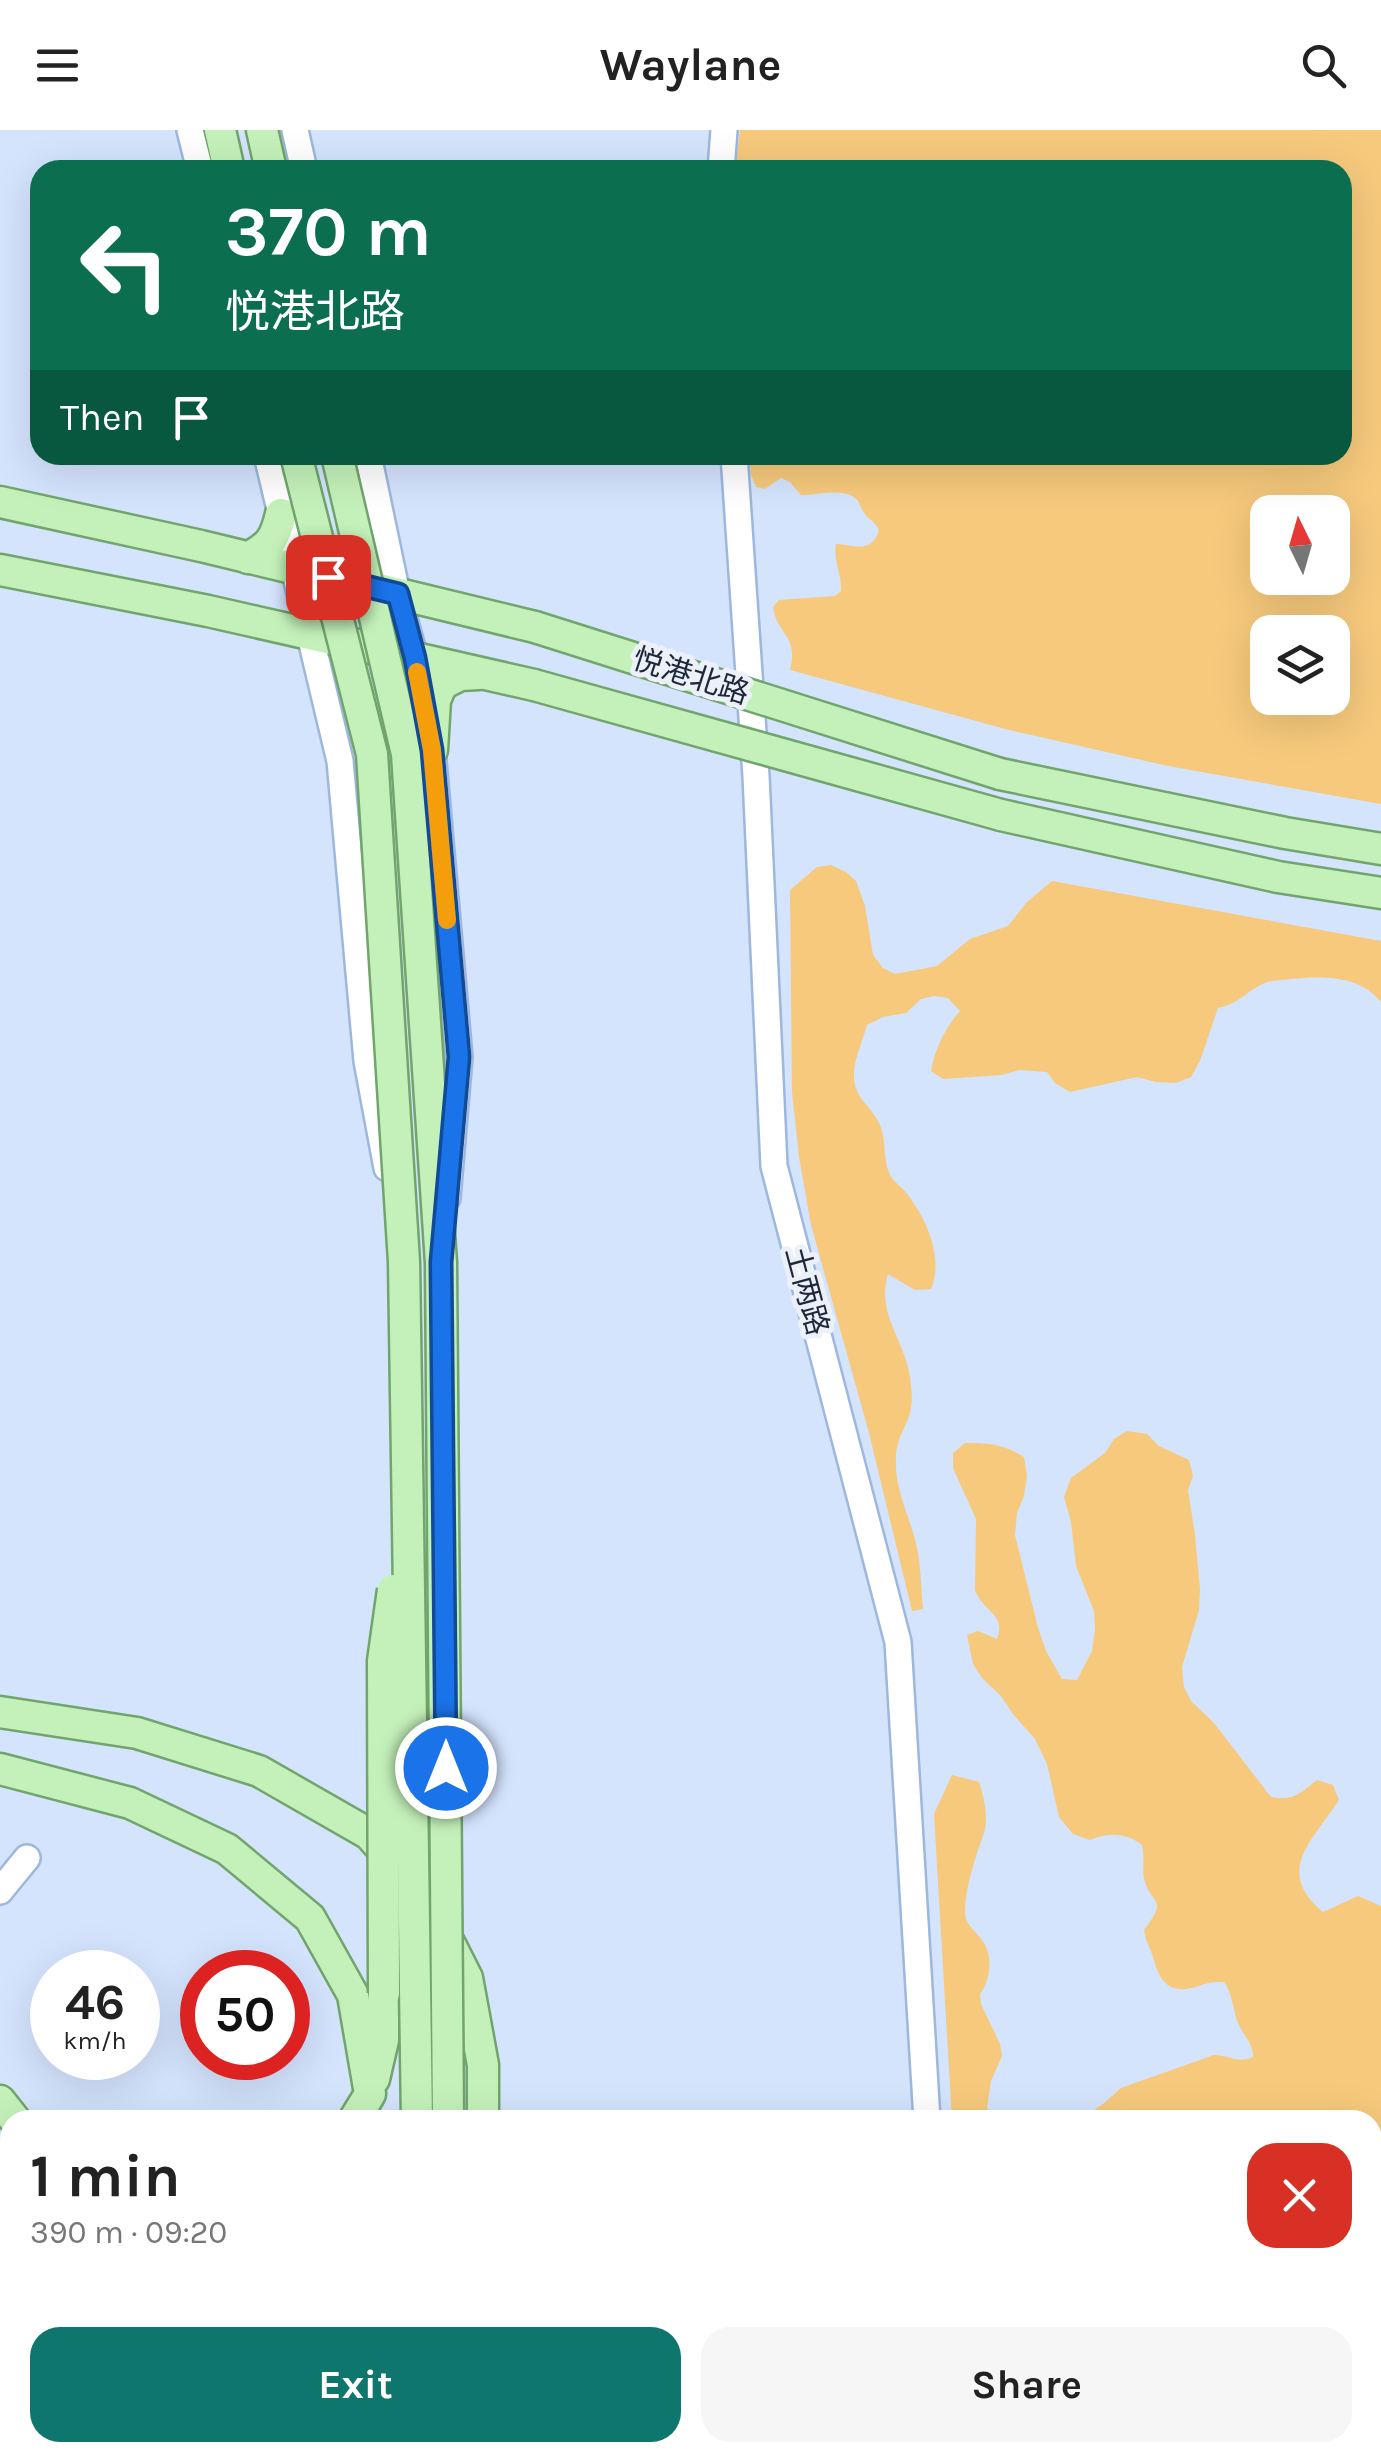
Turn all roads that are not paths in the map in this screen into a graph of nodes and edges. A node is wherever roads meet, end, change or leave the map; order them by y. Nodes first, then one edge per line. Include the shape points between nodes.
1 (190, 130) edge
2 (220, 130) edge
3 (262, 130) edge
4 (295, 130) edge
5 (724, 130) edge
6 (198, 160) edge
7 (227, 160) edge
8 (269, 160) edge
9 (302, 160) edge
10 (722, 160) edge
11 (269, 465) edge
12 (299, 465) edge
13 (339, 465) edge
14 (370, 465) edge
15 (735, 465) edge
16 (0, 502) edge
17 (281, 514) junction
18 (248, 558) junction
19 (294, 569) junction
20 (0, 570) edge
21 (398, 594) junction
22 (310, 634) junction
23 (415, 658) junction
24 (484, 674) junction
25 (432, 750) junction
26 (1381, 849) edge
27 (1381, 893) edge
28 (404, 1262) junction
29 (441, 1262) junction
30 (406, 1492) junction
31 (0, 1712) edge
32 (0, 1769) edge
33 (26, 1858) dead end
34 (0, 1891) edge
35 (362, 2107) edge
36 (417, 2110) edge
37 (448, 2110) edge
38 (483, 2110) edge
39 (927, 2110) edge

1 - 6 street
2 - 7 main road
3 - 8 main road
4 - 9 street
5 - 10 street
11 - 17 street
12 - 28 main road, bridge via 372,754
13 - 29 main road, bridge via 406,754
14 - 21 street
15 - 39 street, 土两路 via 774,1166 898,1642
16 - 18 main road, 悦港北路
17 - 18 main road via 276,536
17 - 19 street
18 - 19 main road, 悦港北路
19 - 21 main road, 悦港北路
19 - 22 street
20 - 22 main road, 悦港北路
21 - 23 street
21 - 26 main road, 悦港北路, bridge via 535,627 1000,774
22 - 23 main road, 悦港北路
22 - 28 street, bridge via 340,761 367,1061
23 - 24 main road, 悦港北路
23 - 25 street
24 - 25 main road via 442,684
24 - 27 main road, 悦港北路, bridge via 1002,815 1278,877
25 - 29 street, bridge via 459,1057
28 - 30 main road, bridge
29 - 37 main road, bridge
30 - 35 main road, bridge via 383,1661 383,2040
30 - 36 main road, bridge
31 - 38 main road, bridge via 137,1733 259,1771 369,1834 428,1901 467,1978 483,2064
32 - 35 main road via 130,1803 227,1848 310,1918 353,1995
33 - 34 street

